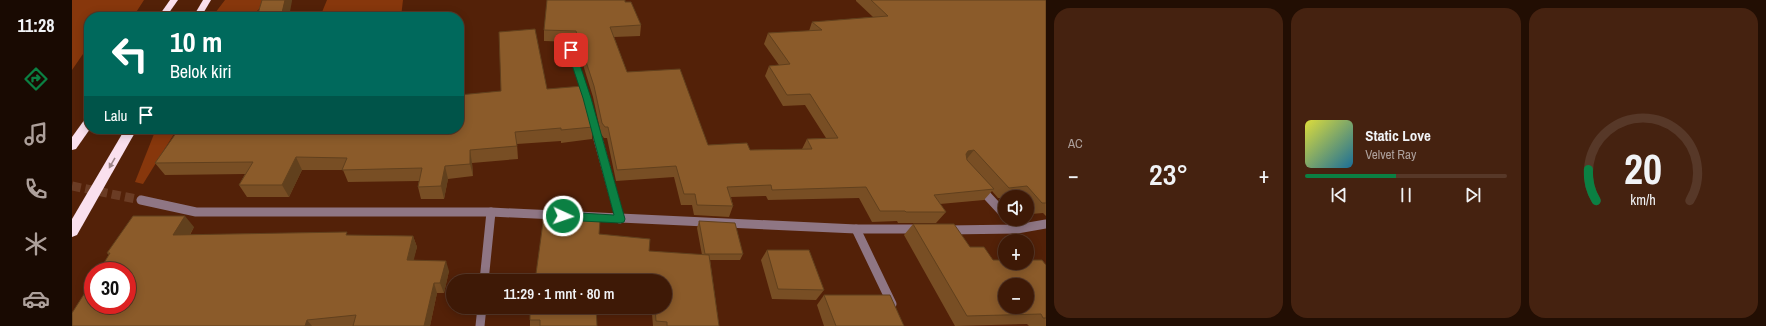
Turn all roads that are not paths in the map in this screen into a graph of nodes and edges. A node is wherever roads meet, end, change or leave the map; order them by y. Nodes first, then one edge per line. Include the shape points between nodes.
1 (174, 0) edge
2 (207, 0) edge
3 (166, 12) edge
4 (200, 12) edge
5 (571, 50) dead end
6 (84, 129) edge
7 (128, 134) edge
8 (72, 146) edge
9 (977, 184) edge
10 (141, 200) tunnel mouth
11 (998, 208) edge
12 (492, 212) junction
13 (620, 219) junction
14 (1046, 224) edge
15 (1014, 226) edge
16 (856, 229) junction
17 (1017, 229) junction
18 (72, 231) edge
19 (485, 274) edge
20 (895, 312) edge
21 (481, 314) edge
22 (480, 326) edge

1 - 3 highway
2 - 4 highway
5 - 13 street via 587,98
6 - 8 highway
7 -> 18 highway
9 - 11 street
10 - 12 street via 196,212
12 - 13 street
12 - 19 street
13 - 16 street
14 - 17 street
15 - 17 street
16 - 17 street
16 - 20 street
21 - 22 street

